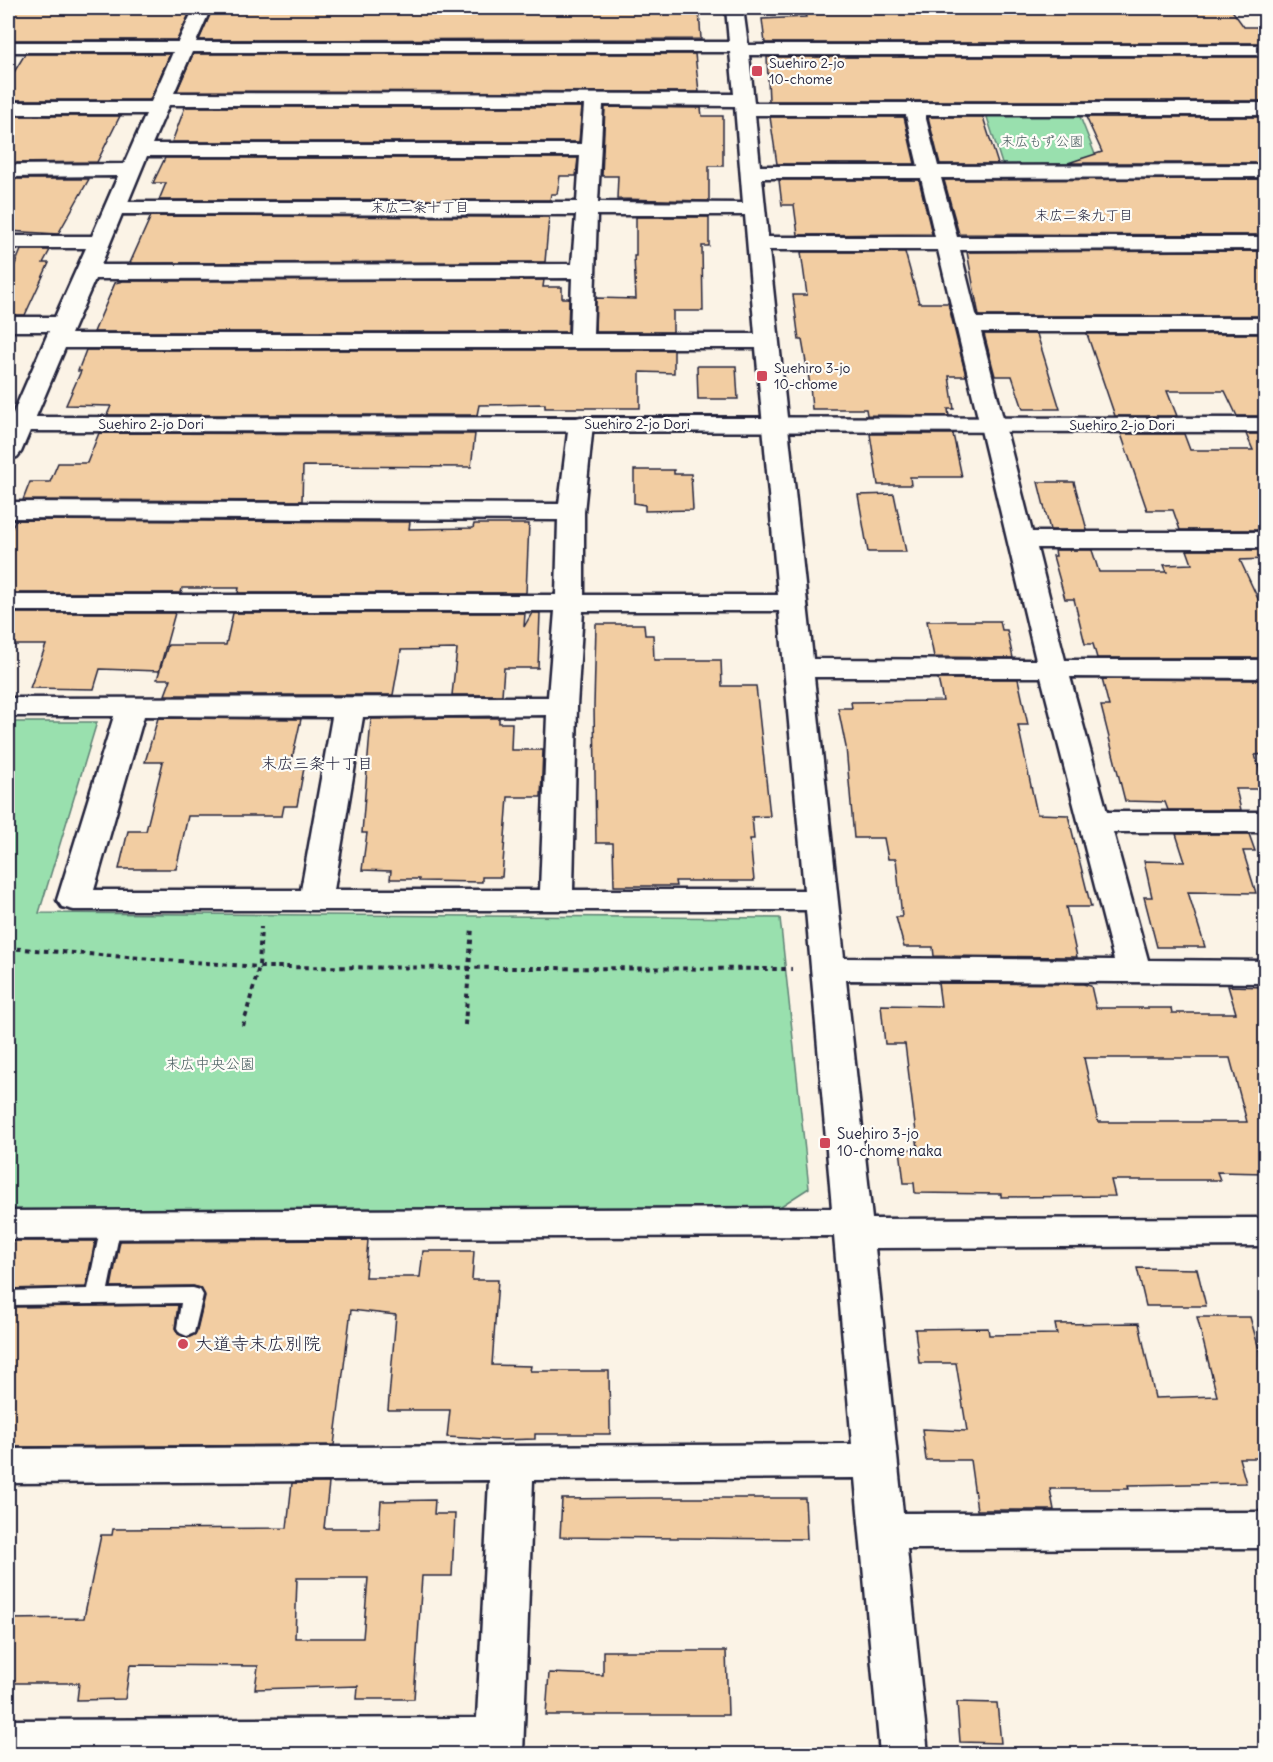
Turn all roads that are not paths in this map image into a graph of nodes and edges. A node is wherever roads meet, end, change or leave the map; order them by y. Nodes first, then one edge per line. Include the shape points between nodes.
1 (202, 8) edge
2 (735, 8) edge
3 (8, 47) edge
4 (186, 48) junction
5 (740, 49) junction
6 (1266, 50) edge
7 (594, 99) junction
8 (160, 104) junction
9 (745, 104) junction
10 (8, 108) edge
11 (914, 109) junction
12 (1266, 110) edge
13 (140, 150) junction
14 (590, 150) junction
15 (130, 170) junction
16 (8, 171) edge
17 (1266, 171) edge
18 (752, 172) junction
19 (931, 172) junction
20 (114, 208) junction
21 (588, 208) junction
22 (755, 209) junction
23 (8, 242) edge
24 (99, 242) junction
25 (948, 243) junction
26 (1266, 243) edge
27 (759, 244) junction
28 (583, 271) junction
29 (87, 272) junction
30 (8, 324) edge
31 (967, 325) junction
32 (1266, 326) edge
33 (60, 332) junction
34 (768, 341) junction
35 (581, 342) junction
36 (14, 424) edge
37 (581, 424) junction
38 (777, 424) junction
39 (991, 425) junction
40 (1266, 425) edge
41 (8, 452) edge
42 (8, 510) edge
43 (572, 513) junction
44 (1023, 540) junction
45 (1266, 540) edge
46 (570, 602) junction
47 (8, 603) edge
48 (793, 603) junction
49 (800, 668) junction
50 (1053, 669) junction
51 (1266, 669) edge
52 (562, 705) junction
53 (8, 707) edge
54 (132, 707) junction
55 (349, 708) junction
56 (1093, 822) junction
57 (1266, 822) edge
58 (316, 900) junction
59 (556, 900) junction
60 (822, 900) junction
61 (828, 969) junction
62 (1134, 971) junction
63 (1266, 972) edge
64 (8, 1225) edge
65 (111, 1225) junction
66 (855, 1228) junction
67 (1266, 1232) edge
68 (97, 1296) junction
69 (8, 1298) edge
70 (188, 1328) dead end
71 (875, 1461) junction
72 (512, 1462) junction
73 (8, 1466) edge
74 (1266, 1530) edge
75 (883, 1531) junction
76 (8, 1741) edge
77 (499, 1747) edge
78 (904, 1755) edge

1 - 4 street
2 - 5 street
3 - 4 street
4 - 5 street
4 - 8 street
5 - 6 street
5 - 9 street
7 - 8 street
7 - 9 street
7 - 14 street
8 - 10 street
8 - 13 street
9 - 11 street
9 - 18 street
11 - 12 street
11 - 19 street
13 - 14 street
13 - 15 street
14 - 21 street
15 - 16 street
15 - 20 street
17 - 19 street
18 - 19 street
18 - 22 street
19 - 25 street
20 - 21 street
20 - 24 street
21 - 22 street
21 - 28 street
22 - 27 street
23 - 24 street
24 - 29 street
25 - 26 street
25 - 27 street
25 - 31 street
27 - 34 street
28 - 29 street
28 - 35 street
29 - 33 street
30 - 33 street
31 - 32 street
31 - 39 street
33 - 35 street
33 - 36 street
34 - 35 street
34 - 38 street
36 - 37 street, Suehiro 2-jo Dori
36 - 41 street
37 - 38 street, Suehiro 2-jo Dori
37 - 43 street
38 - 39 street, Suehiro 2-jo Dori
38 - 48 street
39 - 40 street, Suehiro 2-jo Dori
39 - 44 street
42 - 43 street
43 - 46 street
44 - 45 street
44 - 50 street
46 - 47 street
46 - 48 street
46 - 52 street
48 - 49 street
49 - 50 street
49 - 60 street
50 - 51 street
50 - 56 street
52 - 55 street
52 - 59 street
53 - 54 street
54 - 55 street
54 - 58 street via 74,900
55 - 58 street
56 - 57 street
56 - 62 street
58 - 59 street
59 - 60 street
60 - 61 street
61 - 62 street
61 - 66 street
62 - 63 street
64 - 65 street
65 - 66 street
65 - 68 lane
66 - 67 street
66 - 71 street
68 - 69 lane
68 - 70 lane via 193,1295
71 - 72 street
71 - 75 street
72 - 73 street
72 - 77 street
74 - 75 street
75 - 78 street
76 - 77 street

